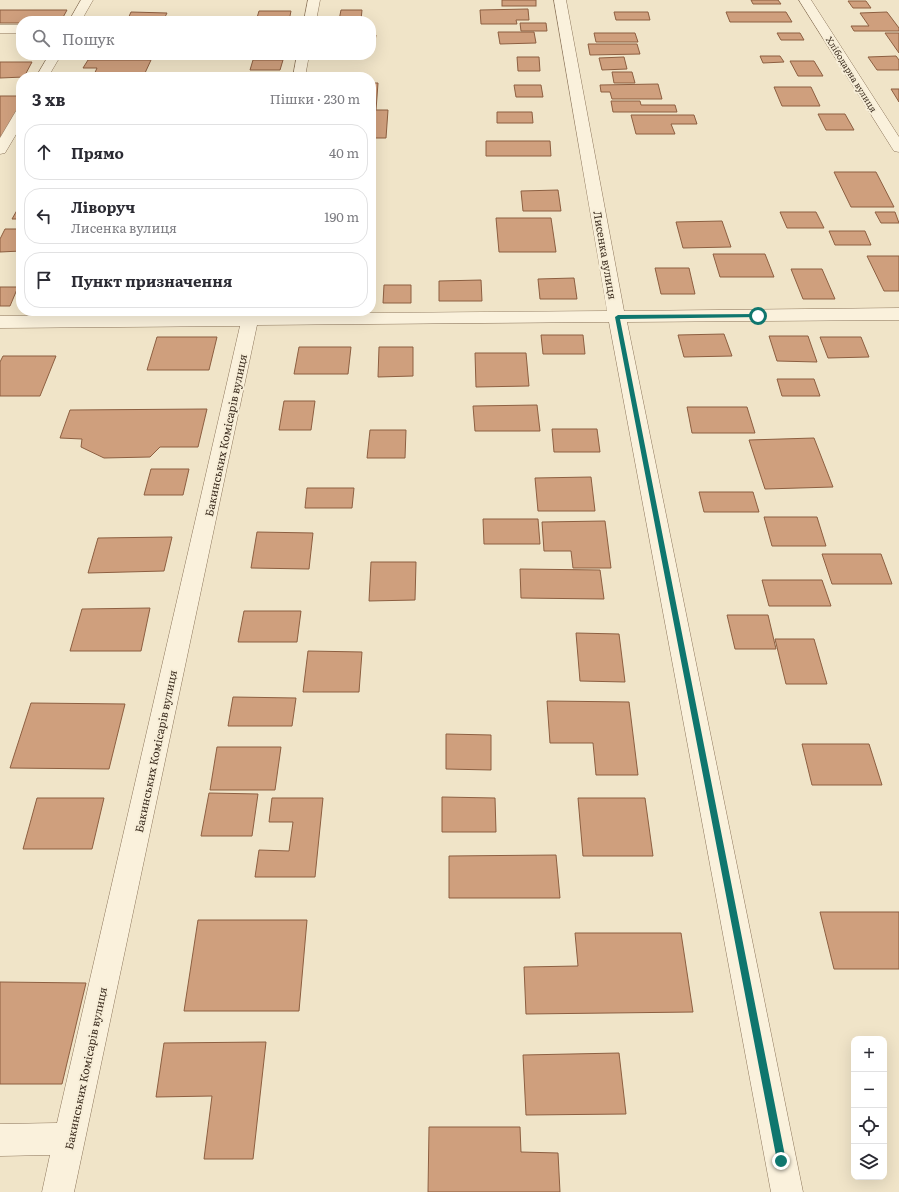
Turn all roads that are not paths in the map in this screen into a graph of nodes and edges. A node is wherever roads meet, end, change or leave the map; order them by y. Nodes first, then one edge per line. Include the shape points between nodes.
1 (87, 0) edge
2 (314, 0) edge
3 (560, 0) edge
4 (805, 0) edge
5 (78, 16) edge
6 (311, 16) edge
7 (0, 29) edge
8 (16, 29) edge
9 (52, 60) edge
10 (302, 60) edge
11 (45, 72) edge
12 (300, 72) edge
13 (16, 123) edge
14 (899, 148) edge
15 (0, 150) edge
16 (899, 314) edge
17 (251, 316) edge
18 (618, 317) junction
19 (0, 322) edge
20 (0, 1140) edge
21 (69, 1140) junction
22 (58, 1192) edge
23 (787, 1192) edge

1 - 5 street
2 - 6 street
3 - 18 street, Лисенка вулиця
4 - 14 street, Хлібодарна вулиця
7 - 8 street
9 - 11 street
10 - 12 street
13 - 15 street
16 - 18 street
17 - 18 street
17 - 19 street
17 - 21 street, Бакинських Комісарів вулиця
18 - 23 street, Лисенка вулиця
20 - 21 street
21 - 22 street, Бакинських Комісарів вулиця

